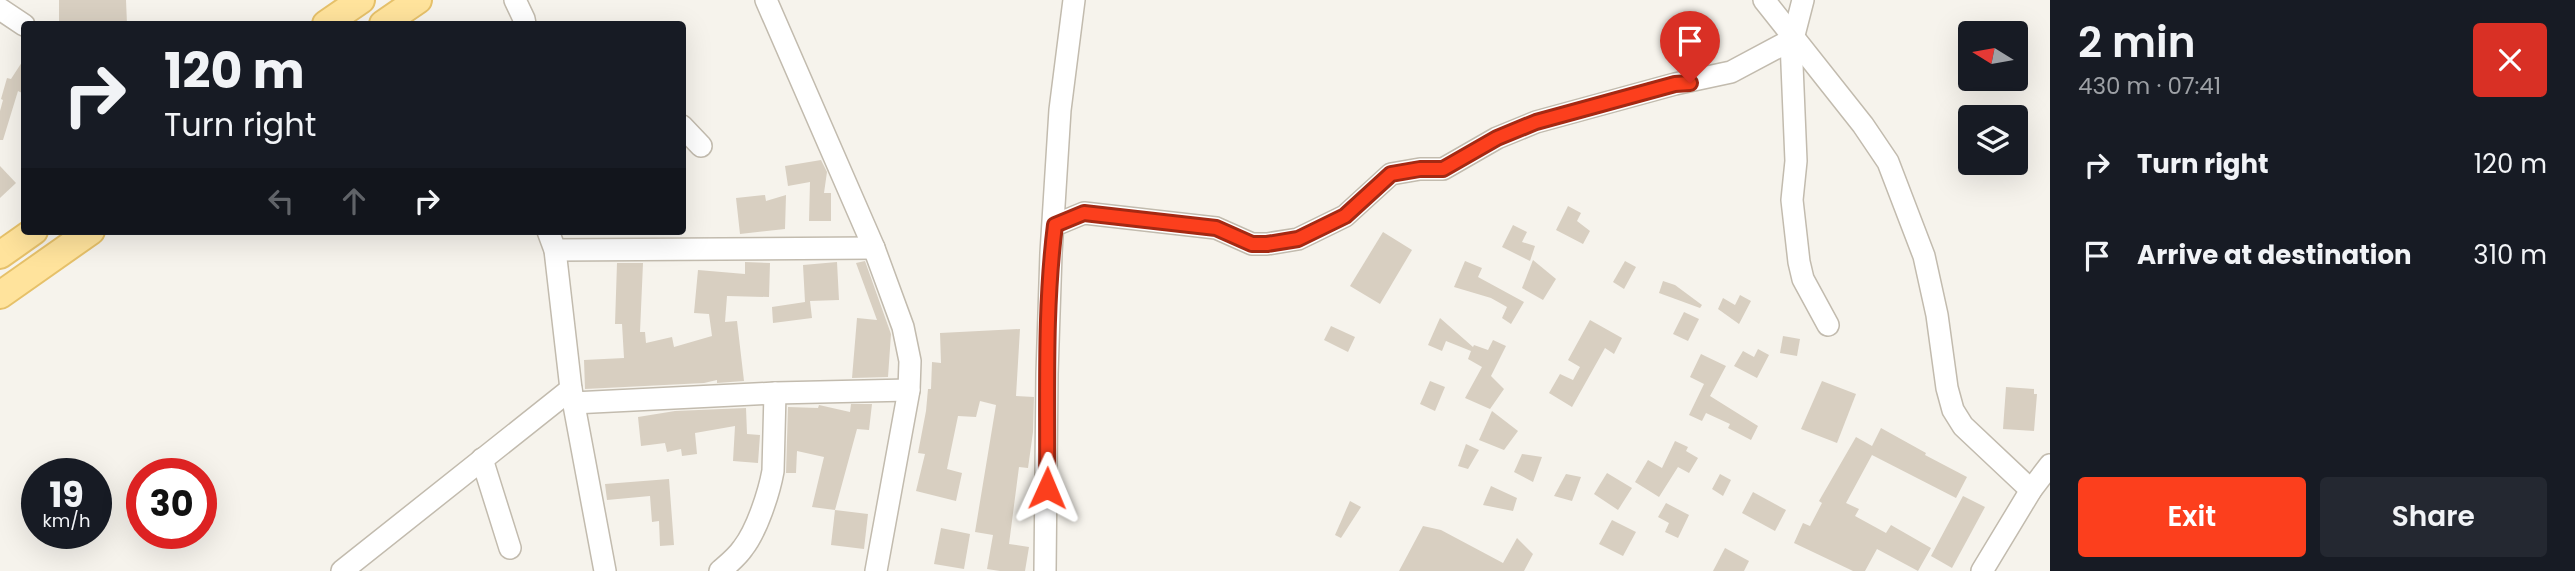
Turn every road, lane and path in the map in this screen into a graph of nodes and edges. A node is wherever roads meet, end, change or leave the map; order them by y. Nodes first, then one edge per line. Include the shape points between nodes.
1 (361, 0) edge
2 (766, 0) edge
3 (1074, 0) edge
4 (1763, 0) edge
5 (1803, 0) edge
6 (0, 9) edge
7 (330, 21) edge
8 (21, 23) edge
9 (1792, 40) junction
10 (686, 130) edge
11 (701, 146) dead end
12 (1055, 225) junction
13 (29, 235) edge
14 (85, 235) edge
15 (552, 240) edge
16 (874, 248) junction
17 (0, 256) edge
18 (0, 295) edge
19 (1829, 325) dead end
20 (909, 390) junction
21 (775, 393) junction
22 (572, 396) junction
23 (482, 459) junction
24 (2050, 465) edge
25 (2031, 490) junction
26 (510, 548) dead end
27 (368, 563) edge
28 (342, 571) edge
29 (606, 571) edge
30 (720, 571) edge
31 (876, 571) edge
32 (1045, 571) edge
33 (1982, 571) edge

1 - 7 main road
2 - 16 street
3 - 12 street via 1060,110
4 - 9 street
5 - 9 street
6 - 8 street
9 - 12 street via 1731,72 1536,122 1443,169 1391,174 1345,216 1298,239 1252,244 1216,228 1084,213
9 - 19 street via 1796,161 1792,200 1799,262
9 - 25 street via 1888,162 1924,256 1953,410 1963,426
10 - 11 street
12 - 32 street via 1047,361
13 - 17 main road
14 - 18 main road
15 - 16 street
15 - 22 street
16 - 20 street via 903,327 910,361
20 - 21 street
20 - 31 street
21 - 22 street
21 - 30 street via 771,482 750,538
22 - 23 street
22 - 29 street
23 - 26 street
23 - 27 street
24 - 25 street
25 - 33 street
27 - 28 street

